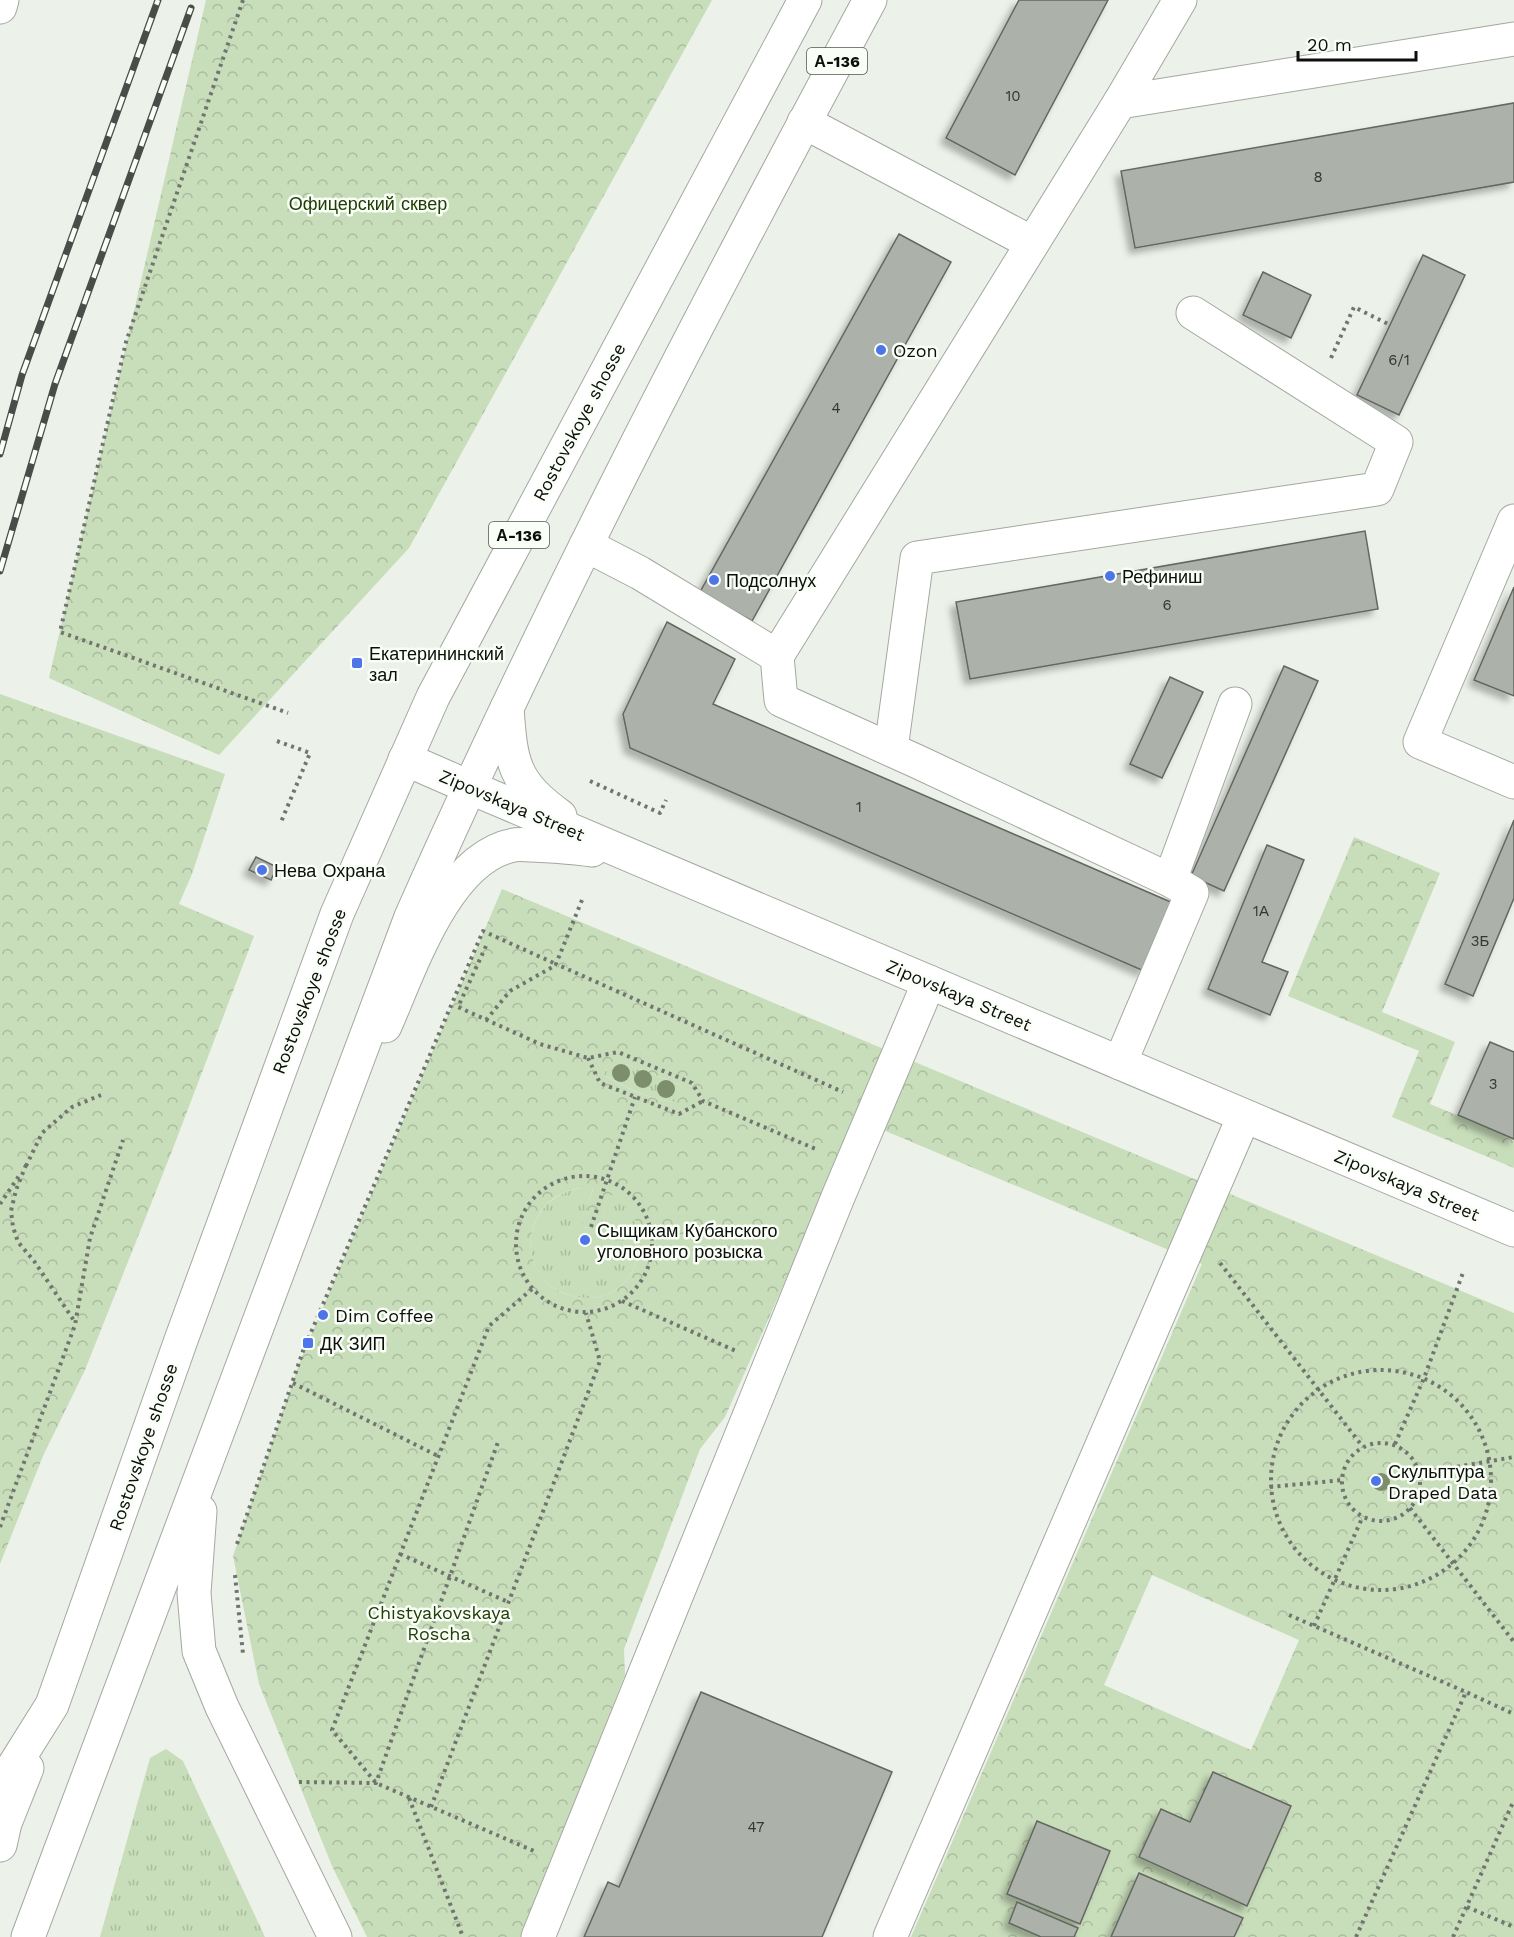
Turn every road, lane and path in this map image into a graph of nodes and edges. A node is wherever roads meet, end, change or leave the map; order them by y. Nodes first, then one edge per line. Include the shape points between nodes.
1 (2, 0) edge
2 (243, 0) edge
3 (805, 0) edge
4 (870, 0) edge
5 (1180, 0) edge
6 (0, 7) edge
7 (1514, 39) edge
8 (1120, 102) junction
9 (804, 122) junction
10 (1032, 243) junction
11 (1193, 313) dead end
12 (1390, 325) dead end
13 (1316, 392) junction
14 (1514, 521) edge
15 (586, 545) junction
16 (777, 656) junction
17 (1235, 704) dead end
18 (507, 708) junction
19 (288, 713) dead end
20 (277, 741) dead end
21 (891, 749) junction
22 (405, 759) junction
23 (590, 781) dead end
24 (1514, 782) edge
25 (469, 787) junction
26 (666, 800) dead end
27 (281, 822) dead end
28 (593, 840) junction
29 (635, 857) junction
30 (1170, 880) junction
31 (582, 900) dead end
32 (486, 946) dead end
33 (556, 964) junction
34 (929, 982) junction
35 (486, 1020) junction
36 (588, 1058) junction
37 (1120, 1064) junction
38 (348, 1084) junction
39 (101, 1095) dead end
40 (851, 1095) dead end
41 (635, 1097) junction
42 (703, 1101) junction
43 (1244, 1116) junction
44 (123, 1140) dead end
45 (827, 1154) dead end
46 (26, 1165) junction
47 (607, 1179) junction
48 (0, 1204) edge
49 (591, 1227) dead end
50 (1195, 1230) junction
51 (1514, 1230) edge
52 (1464, 1270) dead end
53 (532, 1288) junction
54 (622, 1301) junction
55 (586, 1312) junction
56 (75, 1323) junction
57 (736, 1351) dead end
58 (1424, 1378) junction
59 (293, 1383) junction
60 (1318, 1389) junction
61 (498, 1442) dead end
62 (1395, 1444) junction
63 (1363, 1447) junction
64 (438, 1455) junction
65 (1514, 1457) edge
66 (1490, 1462) junction
67 (206, 1465) junction
68 (1420, 1473) junction
69 (1343, 1480) junction
70 (1270, 1487) junction
71 (1410, 1508) junction
72 (1363, 1516) junction
73 (0, 1527) edge
74 (237, 1545) dead end
75 (400, 1554) junction
76 (1453, 1563) junction
77 (234, 1567) dead end
78 (450, 1576) junction
79 (1334, 1580) junction
80 (508, 1602) junction
81 (1289, 1615) dead end
82 (1314, 1626) junction
83 (1514, 1642) edge
84 (243, 1658) dead end
85 (1466, 1692) junction
86 (52, 1705) junction
87 (1514, 1714) edge
88 (297, 1782) dead end
89 (376, 1783) junction
90 (0, 1788) edge
91 (409, 1797) junction
92 (1514, 1800) edge
93 (431, 1807) junction
94 (0, 1845) edge
95 (568, 1865) junction
96 (1467, 1907) junction
97 (1514, 1927) edge
98 (28, 1937) edge
99 (334, 1937) edge
100 (463, 1937) edge
101 (538, 1937) edge
102 (890, 1937) edge
103 (1356, 1937) edge
104 (1453, 1937) edge

1 - 6 main road
2 - 19 path via 126,342 60,632
3 - 22 main road, Rostovskoye shosse / А-136 via 444,677
4 - 9 main road, А-136
5 - 8 main road
7 - 8 main road
8 - 10 main road
9 - 10 main road
9 - 15 main road, А-136
10 - 16 main road
11 - 13 main road
12 - 13 path via 1354,307
13 - 21 main road via 1396,442 1377,489 917,558
14 - 24 main road via 1420,742
15 - 16 main road
15 - 18 main road, А-136
16 - 21 main road via 781,700
17 - 30 main road
18 - 25 main road, А-136
18 - 28 main road via 510,750 519,777 540,802
20 - 27 path via 310,753
21 - 30 main road
22 - 25 main road, Zipovskaya Street
22 - 86 main road, Rostovskoye shosse via 333,926
23 - 26 path via 660,813
25 - 28 main road, Zipovskaya Street
25 - 38 main road via 411,918
28 - 29 main road, Zipovskaya Street
29 - 34 main road, Zipovskaya Street
29 - 38 main road via 567,846 514,845 487,855 464,873 433,918 377,1044
30 - 37 main road via 1192,893
31 - 33 path
32 - 35 path via 459,1007
33 - 35 path via 510,991
33 - 40 path
33 - 59 path via 483,931 303,1351
34 - 37 main road, Zipovskaya Street
34 - 95 main road
35 - 36 path via 540,1044
36 - 41 path via 600,1083
36 - 42 path via 618,1052 692,1083
37 - 43 main road, Zipovskaya Street
38 - 67 main road
39 - 46 path via 72,1107 42,1132
41 - 42 path via 678,1114
41 - 47 path
42 - 45 path
43 - 50 main road
43 - 51 main road, Zipovskaya Street
44 - 56 path via 90,1238
46 - 48 path
46 - 56 path via 11,1211 13,1227 18,1242
47 - 49 path
47 - 53 path via 585,1175 563,1179 543,1189 528,1205 518,1225 516,1247 520,1269
47 - 54 path via 641,1205 650,1225 653,1246 649,1267 638,1286
50 - 60 path
50 - 102 main road
52 - 58 path
53 - 55 path via 549,1303
53 - 64 path via 489,1326
54 - 55 path
54 - 57 path
55 - 80 path via 600,1361
56 - 73 path
58 - 60 path via 1374,1370 1350,1374
58 - 62 path
58 - 66 path via 1443,1388 1475,1420
59 - 64 path
59 - 74 path
60 - 63 path
60 - 70 path via 1290,1416 1278,1438 1271,1462
61 - 78 path
62 - 63 path via 1377,1442
62 - 68 path via 1408,1453
63 - 69 path via 1349,1459
64 - 75 path
65 - 66 path
66 - 68 path
66 - 76 path via 1489,1507 1472,1543
67 - 98 main road
67 - 99 main road via 194,1593 199,1651 222,1707
68 - 71 path via 1419,1494
69 - 70 path
69 - 72 path via 1348,1503
70 - 79 path via 1275,1513 1286,1537 1302,1558
71 - 72 path via 1388,1521
71 - 76 path
72 - 79 path
75 - 78 path
75 - 89 path via 332,1730
76 - 79 path via 1425,1582 1399,1589 1372,1590
76 - 83 path
77 - 84 path
78 - 80 path
78 - 89 path
79 - 82 path
80 - 93 path
81 - 82 path
82 - 85 path
85 - 87 path
85 - 103 path
86 - 90 main road, Rostovskoye shosse
86 - 94 main road
88 - 89 path
89 - 91 path
91 - 93 path
91 - 100 path
92 - 96 path
93 - 95 path
95 - 101 main road
96 - 97 path
96 - 104 path

